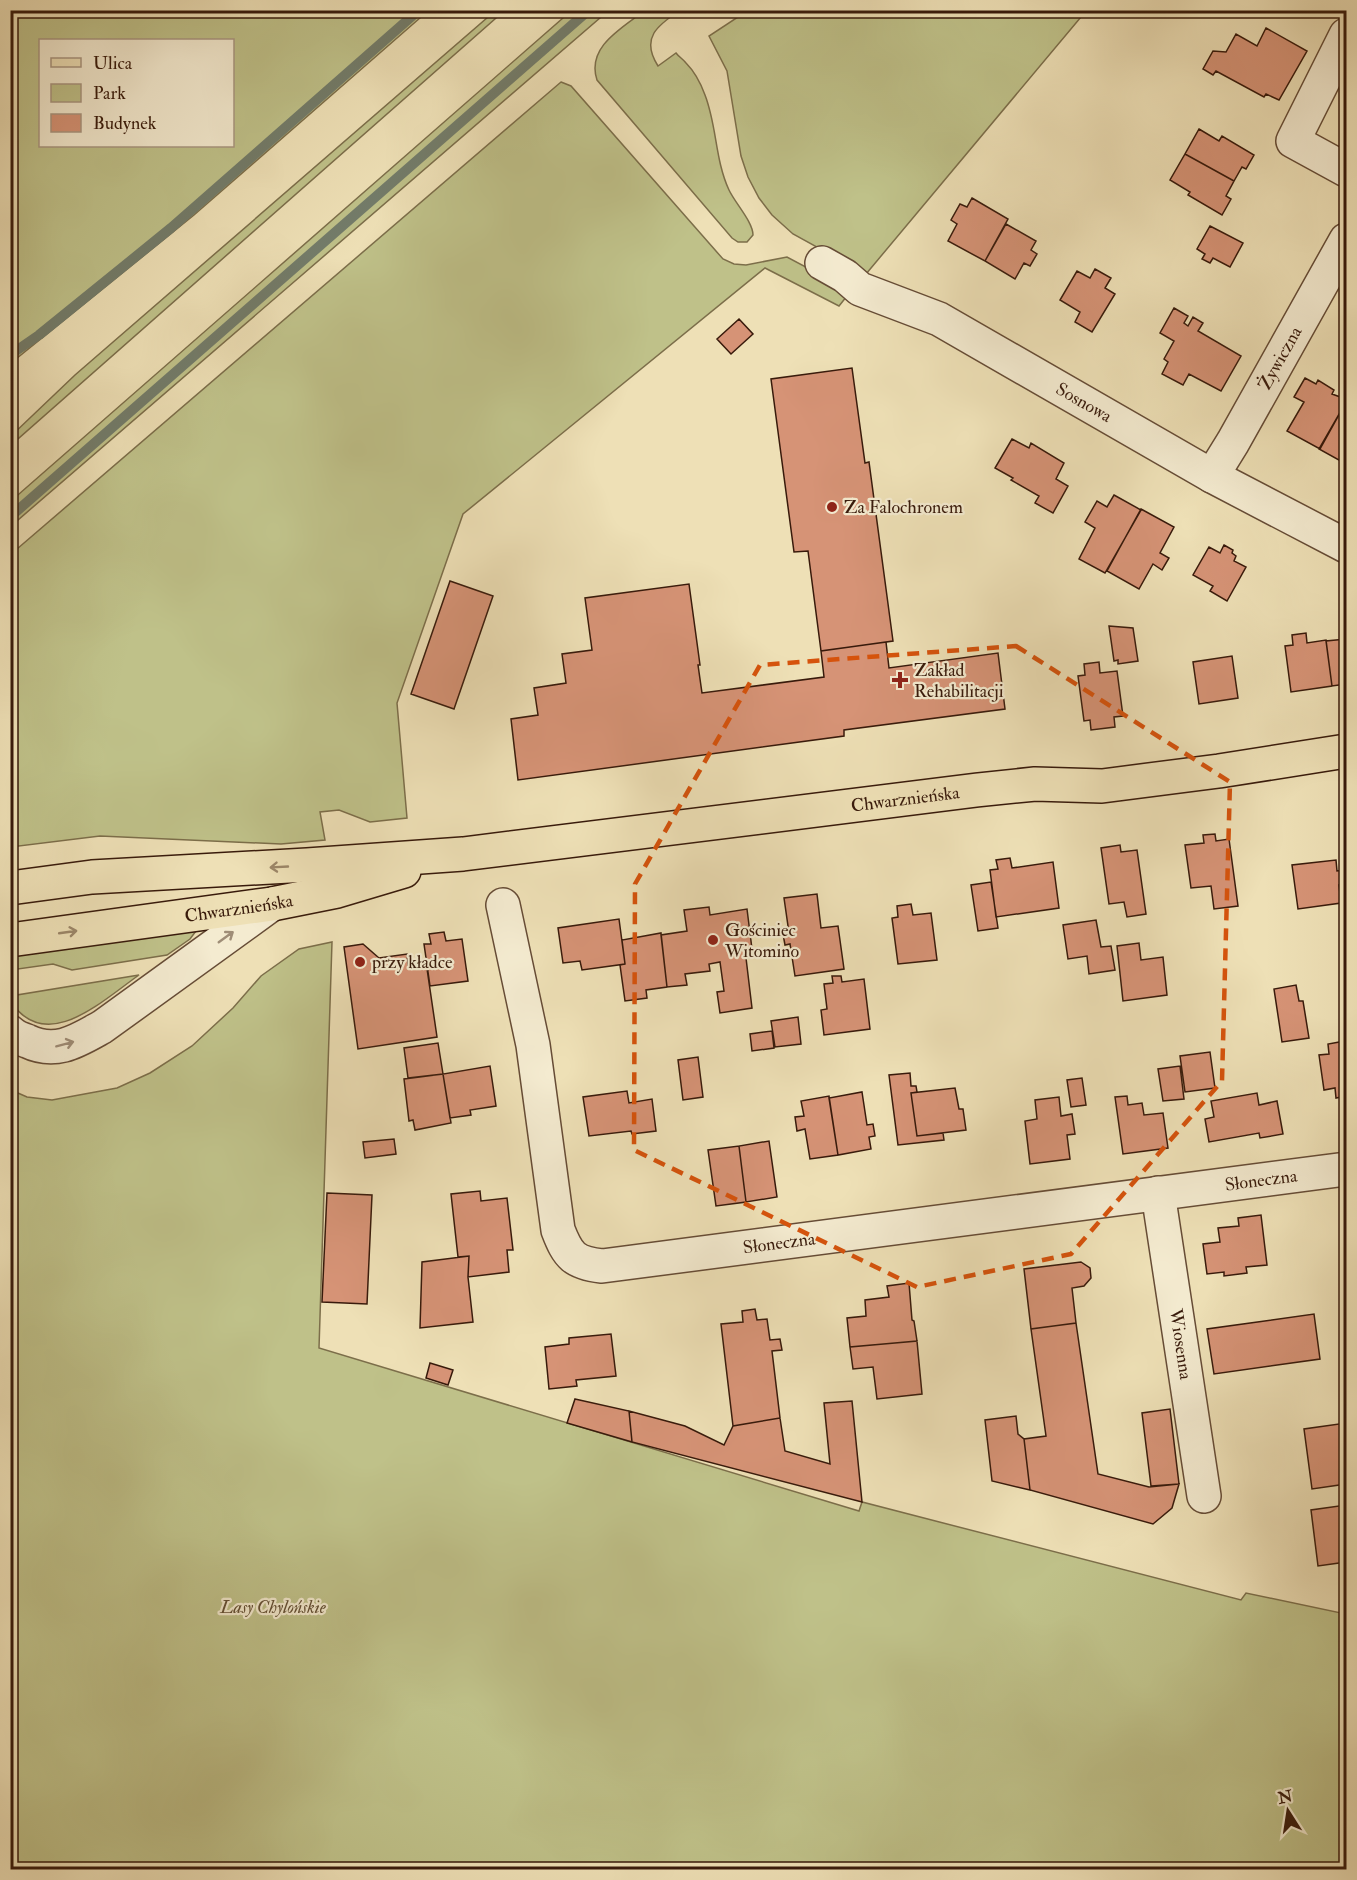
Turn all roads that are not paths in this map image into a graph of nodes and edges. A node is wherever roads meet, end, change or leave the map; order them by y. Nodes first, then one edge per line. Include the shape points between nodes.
1 (1347, 35) edge
2 (1347, 170) edge
3 (1347, 240) edge
4 (822, 263) dead end
5 (1212, 476) junction
6 (1347, 546) edge
7 (1347, 751) edge
8 (463, 854) junction
9 (10, 888) edge
10 (272, 904) junction
11 (503, 904) dead end
12 (10, 940) edge
13 (10, 1032) edge
14 (1347, 1169) edge
15 (1158, 1193) junction
16 (1204, 1496) dead end

1 - 2 street via 1293,141
3 - 5 street, Żywiczna
4 - 5 street, Sosnowa via 860,289 939,319
5 - 6 street, Sosnowa
7 - 8 main road, Chwarznieńska via 1102,786 1035,784 977,790
8 -> 9 main road, Chwarznieńska via 92,877
8 - 10 main road, Chwarznieńska via 337,891
12 -> 10 main road, Chwarznieńska
13 -> 10 street via 36,1046 59,1047 79,1040
11 - 15 street, Słoneczna via 533,1045 558,1230 575,1260 602,1266
14 - 15 street, Słoneczna
15 - 16 street, Wiosenna

